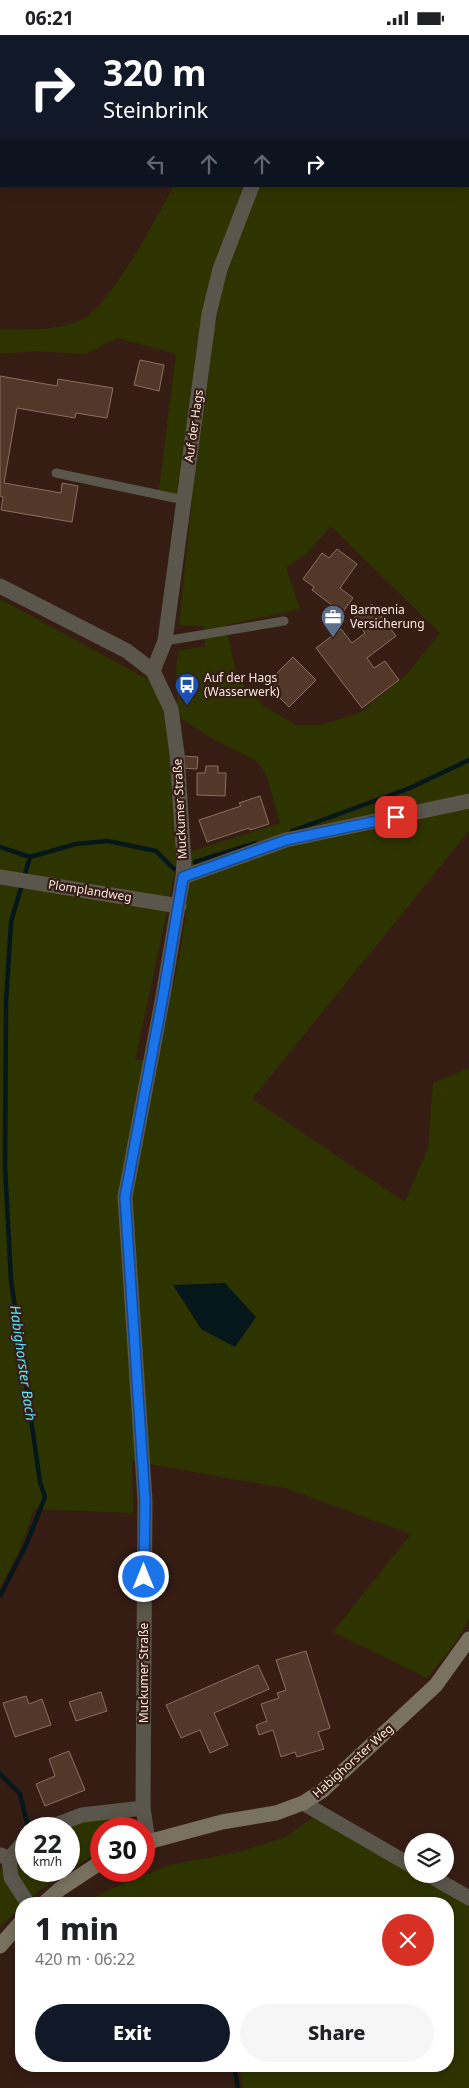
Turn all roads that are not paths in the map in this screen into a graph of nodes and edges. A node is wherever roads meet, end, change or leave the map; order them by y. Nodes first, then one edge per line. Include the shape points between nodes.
1 (252, 187) edge
2 (56, 473) dead end
3 (184, 500) junction
4 (0, 586) edge
5 (284, 621) dead end
6 (165, 641) junction
7 (153, 671) junction
8 (469, 801) edge
9 (0, 877) edge
10 (183, 877) junction
11 (179, 906) junction
12 (469, 1639) edge
13 (303, 1803) junction
14 (143, 1808) junction
15 (77, 1817) edge
16 (144, 1817) edge
17 (155, 1840) edge
18 (15, 1848) edge
19 (5, 1857) edge
20 (404, 1861) edge
21 (90, 1869) edge
22 (443, 1883) edge
23 (24, 1897) edge
24 (51, 1897) edge
25 (469, 1898) edge
26 (15, 1929) edge
27 (0, 1946) edge

1 - 3 street, Auf der Hags via 220,269 208,314
2 - 3 lane
3 - 6 street, Auf der Hags
4 - 7 street, Muckumer Straße via 128,651
5 - 6 lane
6 - 7 street, Auf der Hags
7 - 10 street, Muckumer Straße via 171,709 177,754
8 - 10 street via 286,840
9 - 11 street, Plomplandweg
10 - 11 street, Muckumer Straße
11 - 14 street, Muckumer Straße via 125,1197 145,1500
12 - 13 street, Habighorster Weg via 436,1685 322,1791
13 - 17 street, Habighorster Weg via 276,1813
13 - 20 street
14 - 15 street
14 - 16 street, Muckumer Straße
18 - 19 street
19 - 23 street
21 - 24 street
22 - 25 street
26 - 27 street

